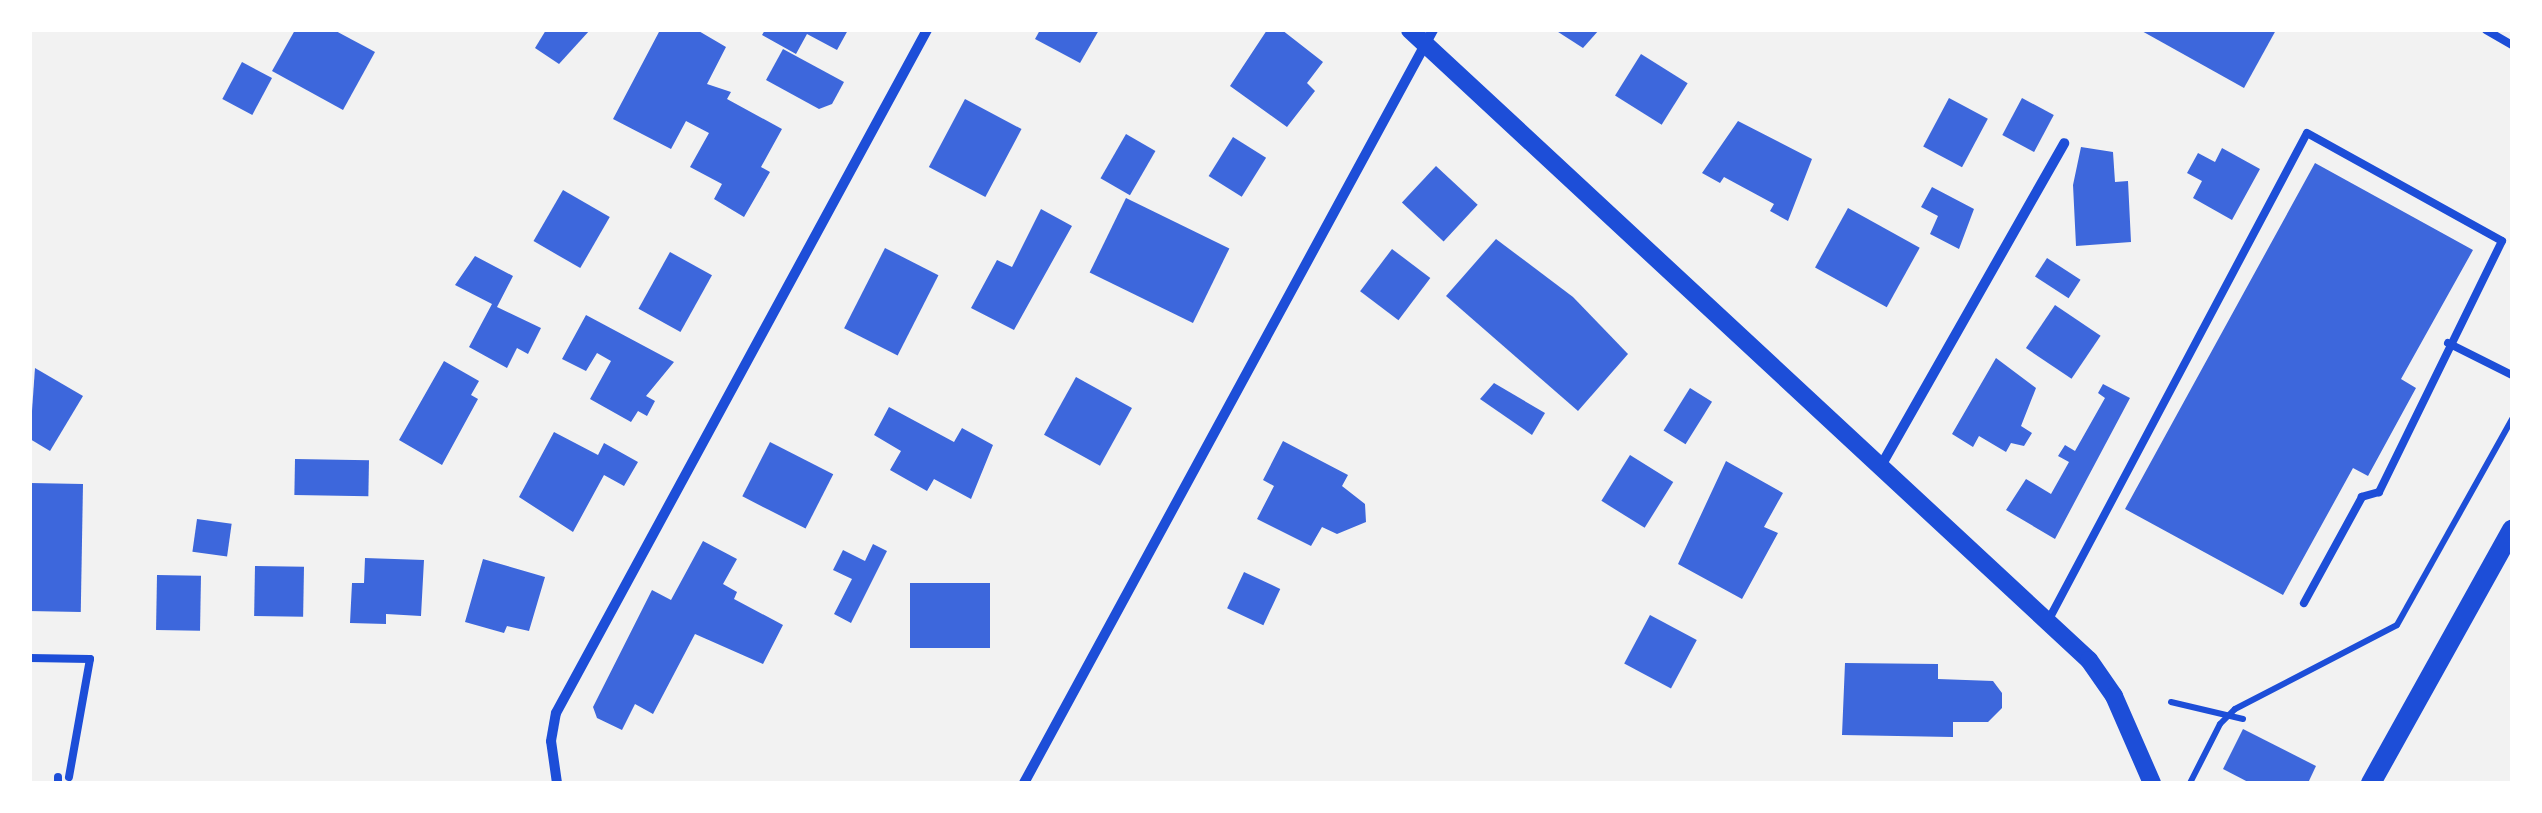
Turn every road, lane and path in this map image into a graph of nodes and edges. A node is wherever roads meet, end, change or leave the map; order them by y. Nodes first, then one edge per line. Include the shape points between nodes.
1 (928, 30) edge
2 (1410, 30) edge
3 (2486, 30) edge
4 (1430, 37) edge
5 (2512, 45) edge
6 (2064, 143) dead end
7 (2448, 343) junction
8 (2512, 375) edge
9 (2512, 419) edge
10 (1882, 464) junction
11 (2512, 530) edge
12 (2304, 603) dead end
13 (2048, 621) junction
14 (30, 658) edge
15 (2171, 702) dead end
16 (2228, 715) junction
17 (2243, 719) dead end
18 (70, 776) dead end
19 (558, 783) edge
20 (1024, 783) edge
21 (2152, 783) edge
22 (2190, 783) edge
23 (2372, 783) edge

1 - 19 street via 556,713 551,741
2 - 4 street
3 - 5 lane
4 - 10 street
4 - 20 street
6 - 10 street
7 - 8 lane
7 - 12 lane via 2434,368 2434,390 2379,492 2362,497
7 - 13 lane via 2502,242 2307,133
9 - 16 path via 2397,625
10 - 13 street
11 - 23 main road
13 - 21 street via 2104,678
14 - 18 lane via 90,659
15 - 16 path
16 - 17 path
16 - 22 path

